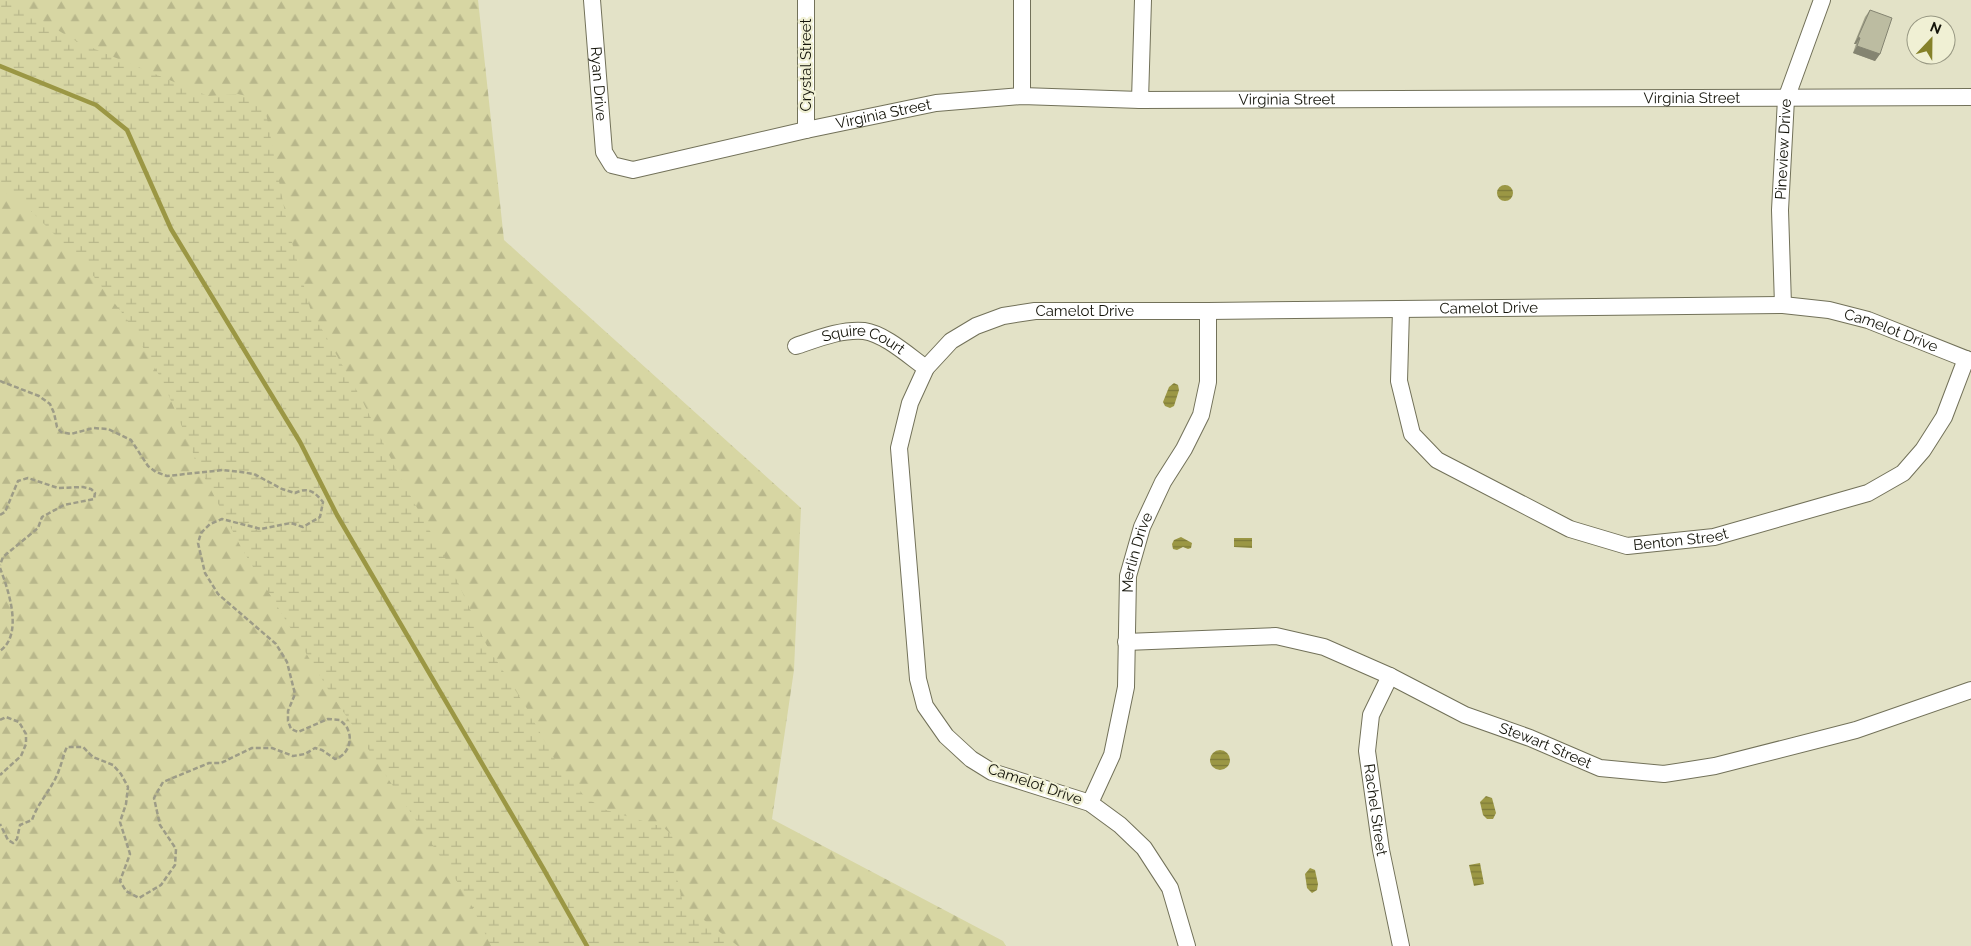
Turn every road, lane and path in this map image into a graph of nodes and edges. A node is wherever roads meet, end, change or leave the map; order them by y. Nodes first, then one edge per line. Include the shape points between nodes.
1 (592, 0) edge
2 (806, 0) edge
3 (1022, 0) edge
4 (1143, 0) edge
5 (1822, 0) edge
6 (1022, 96) junction
7 (1971, 97) edge
8 (1786, 99) junction
9 (1140, 100) junction
10 (806, 130) junction
11 (612, 165) joint
12 (1783, 305) junction
13 (1401, 310) junction
14 (1208, 311) junction
15 (796, 346) dead end
16 (1969, 360) edge
17 (926, 368) junction
18 (0, 381) edge
19 (0, 515) edge
20 (0, 566) edge
21 (1126, 642) junction
22 (0, 651) edge
23 (1390, 676) junction
24 (1971, 690) edge
25 (0, 720) edge
26 (0, 775) edge
27 (1090, 803) junction
28 (0, 824) edge
29 (1187, 946) edge
30 (1401, 946) edge

1 - 11 street, Ryan Drive via 604,152
2 - 10 street, Crystal Street
3 - 6 street
4 - 9 street
5 - 8 street, Pineview Drive
6 - 9 street, Virginia Street
6 - 10 street, Virginia Street via 936,104
7 - 8 street, Virginia Street
8 - 9 street, Virginia Street
8 - 12 street, Pineview Drive via 1780,210
10 - 11 street, Virginia Street via 633,170
12 - 13 street, Camelot Drive
12 - 16 street, Camelot Drive via 1829,310 1868,320
13 - 14 street, Camelot Drive
13 - 16 street, Benton Street via 1399,381 1412,434 1437,460 1570,529 1627,546 1714,538 1868,494 1903,473 1923,450 1944,417
14 - 17 street, Camelot Drive via 1035,311 1003,316 976,326 951,341
14 - 21 street, Merlin Drive via 1208,382 1201,415 1142,527 1128,576
15 - 17 street, Squire Court via 840,333 865,331 888,340
17 - 27 street, Camelot Drive via 910,403 899,448 918,679 925,706 946,736 971,759 992,772
18 - 28 path via 39,396 50,404 57,427 62,432 71,434 93,428 108,429 131,440 148,466 167,476 223,470 254,474 295,493 303,489 314,491 323,502 320,517 303,527 291,523 261,529 222,519 210,524 201,533 198,543 205,573 218,594 276,644 287,662 295,694 288,711 291,729 298,732 328,719 340,720 348,729 350,740 346,752 335,759 315,748 293,756 272,748 252,748 221,763 209,763 163,782 154,798 160,824 176,849 175,865 161,885 139,898 126,891 120,881 130,854 120,822 128,787 113,765 93,757 83,747 67,748 60,770 32,820 20,825 17,840 13,843 8,840
19 - 20 path via 18,481 28,478 58,488 83,487 95,493 94,500 64,505 42,517 38,528 3,557
20 - 22 path via 13,614 12,629
21 - 23 street, Stewart Street via 1276,636 1324,647
21 - 27 street, Merlin Drive via 1126,688 1112,755
23 - 24 street, Stewart Street via 1464,715 1530,738 1600,768 1664,774 1715,766 1856,730
23 - 30 street, Rachel Street via 1371,715 1367,751 1381,850
25 - 26 path via 6,718 19,722 26,734 26,744 21,756
27 - 29 street, Camelot Drive via 1144,848 1170,888

